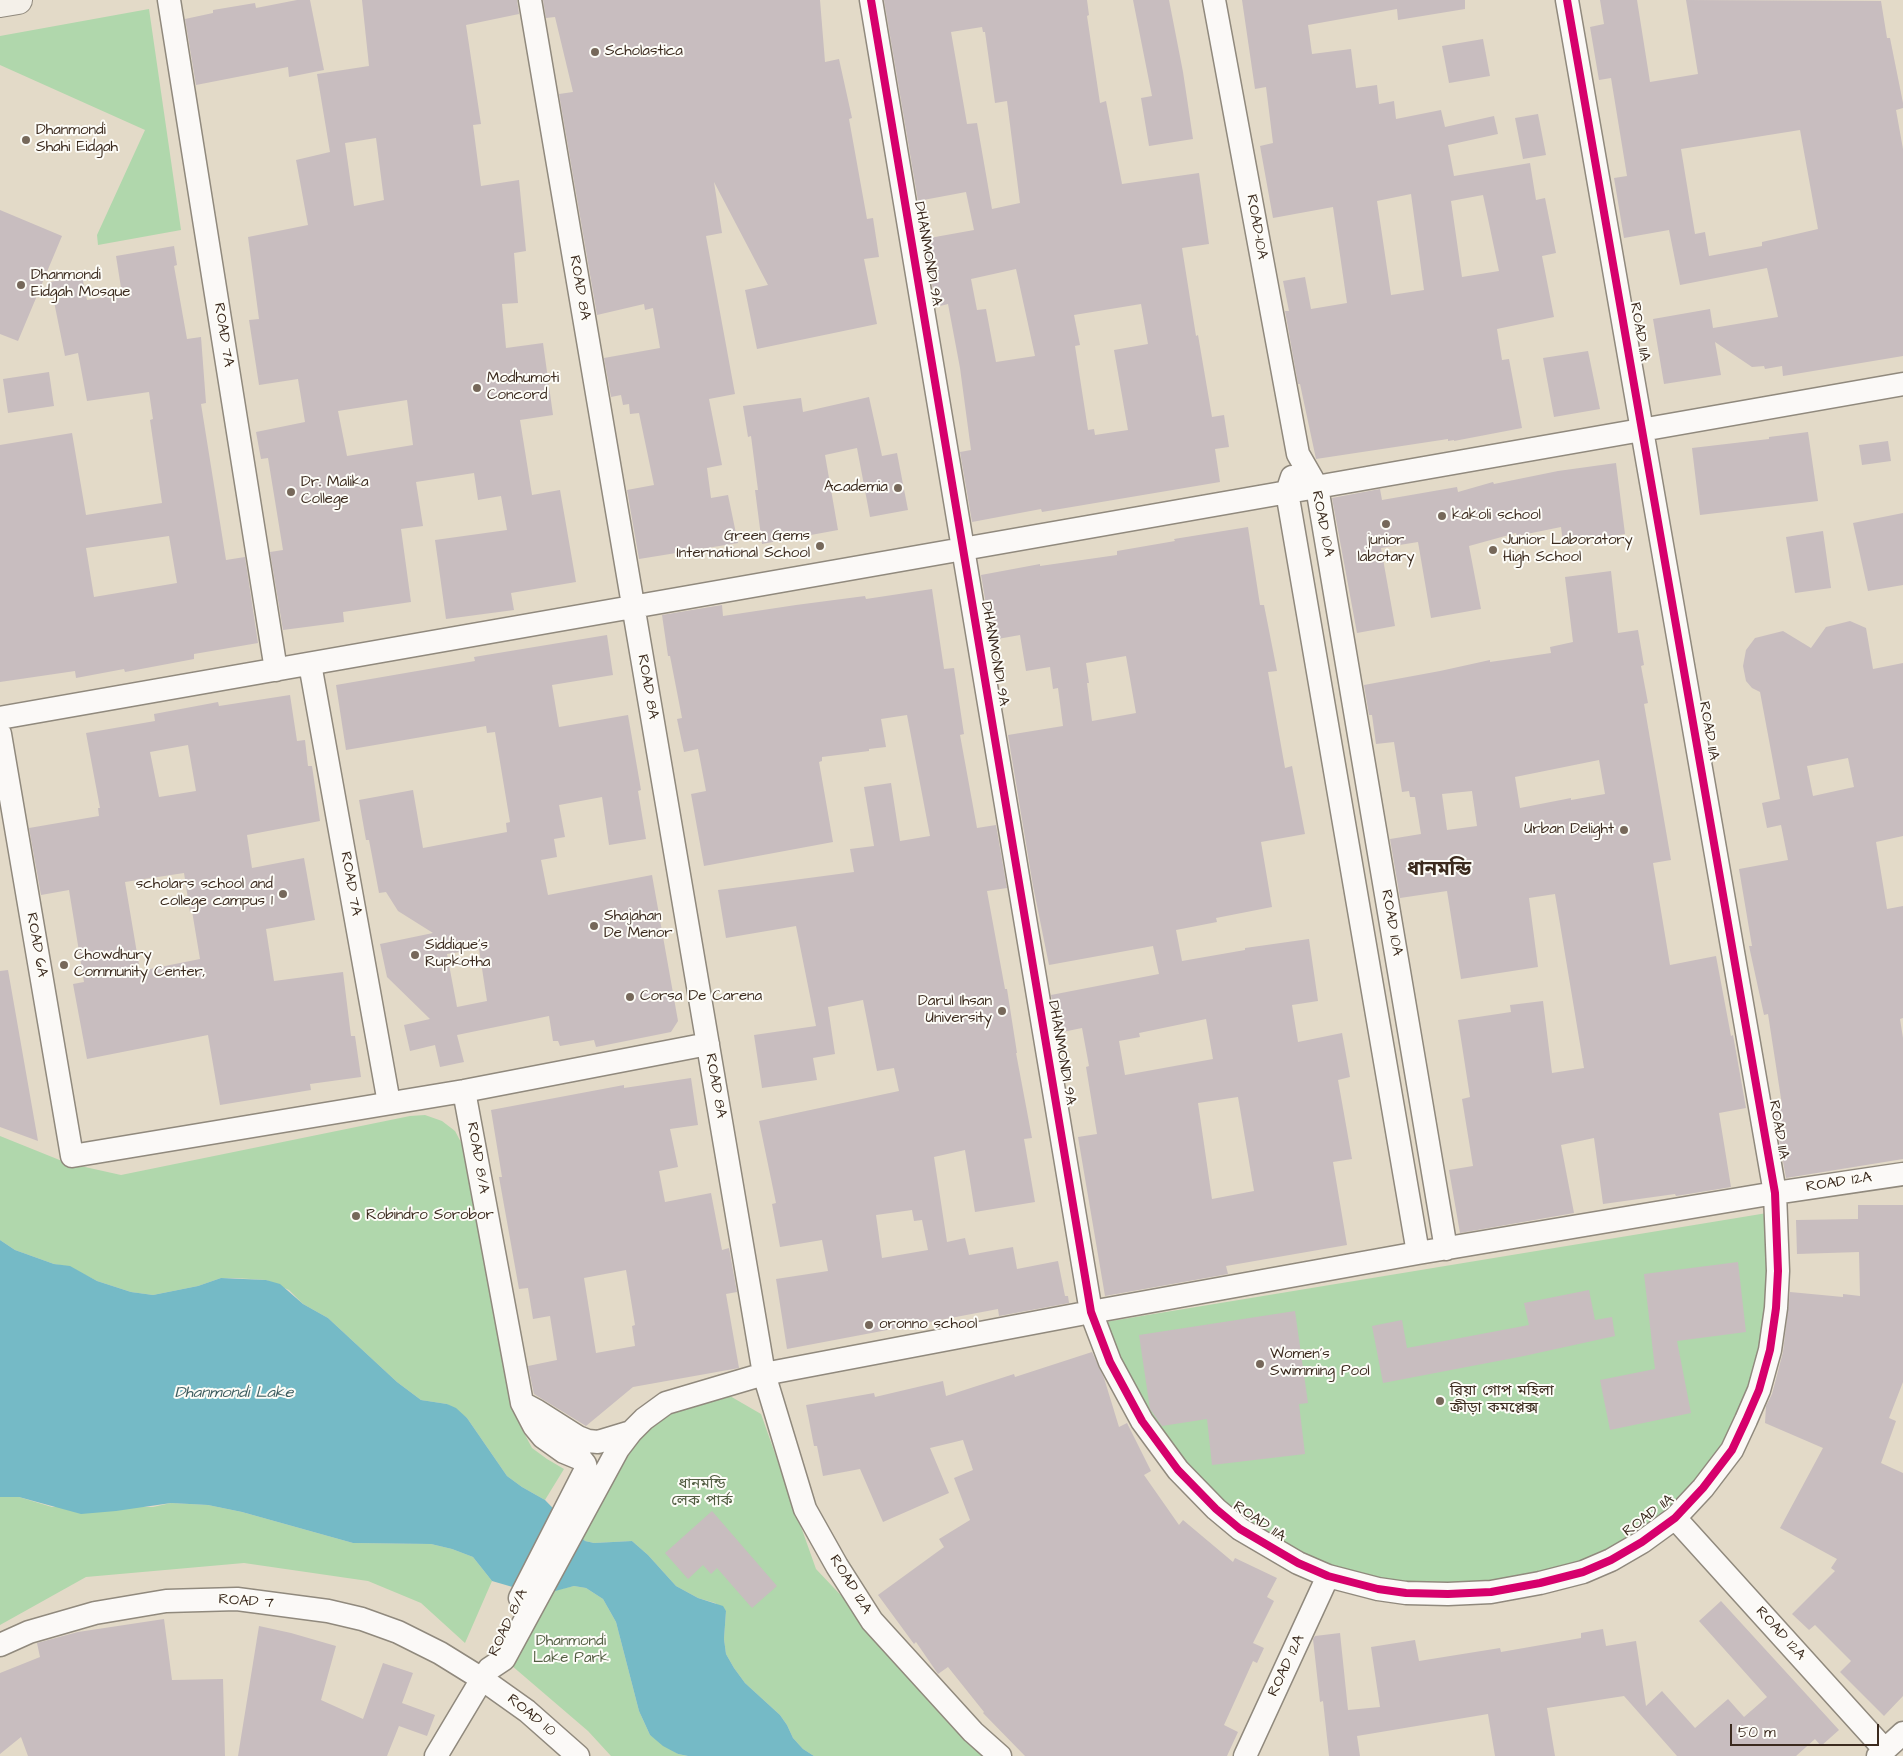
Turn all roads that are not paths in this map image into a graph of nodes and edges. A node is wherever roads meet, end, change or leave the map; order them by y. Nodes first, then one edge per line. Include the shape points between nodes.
1 (18, 0) edge
2 (169, 0) edge
3 (530, 0) edge
4 (871, 0) edge
5 (1214, 0) edge
6 (1566, 0) edge
7 (0, 3) edge
8 (1903, 384) edge
9 (1642, 430) junction
10 (1298, 454) junction
11 (1317, 487) junction
12 (1288, 492) junction
13 (963, 549) junction
14 (633, 607) junction
15 (310, 664) junction
16 (276, 670) junction
17 (0, 718) edge
18 (0, 734) edge
19 (708, 1044) junction
20 (464, 1091) junction
21 (389, 1103) junction
22 (1903, 1174) edge
23 (1775, 1193) junction
24 (1446, 1249) junction
25 (1418, 1253) junction
26 (1091, 1312) junction
27 (764, 1374) junction
28 (522, 1403) junction
29 (631, 1432) junction
30 (594, 1472) junction
31 (1675, 1518) junction
32 (1328, 1576) junction
33 (0, 1645) edge
34 (492, 1664) junction
35 (1903, 1733) edge
36 (1881, 1753) edge
37 (436, 1756) edge
38 (578, 1756) edge
39 (1000, 1756) edge
40 (1245, 1756) edge

1 - 7 main road
2 - 16 street, ROAD 7A
3 - 14 street, ROAD 8A
4 - 13 street, DHANMONDI 9A
5 - 10 street, ROAD-10A
6 - 9 street, ROAD 11A
8 - 9 street
9 - 11 street
9 - 23 street, ROAD 11A
10 - 11 street, ROAD 10A
10 - 12 street, ROAD 10A
11 - 12 street
11 - 24 street, ROAD 10A
12 - 13 street
12 - 25 street, ROAD 10A
13 - 14 street
13 - 26 street, DHANMONDI 9A
14 - 15 street
14 - 19 street, ROAD 8A
15 - 16 street
15 - 21 street, ROAD 7A
16 - 17 street
18 - 21 street, ROAD 6A via 72,1156
19 - 20 street
19 - 27 street, ROAD 8A
20 - 21 street
20 - 28 street, ROAD 8/A
22 - 23 street, ROAD 12A
23 - 24 street, ROAD 12A
23 - 31 street, ROAD 11A via 1776,1308 1770,1350 1759,1390 1732,1450
24 - 25 street, ROAD 12A
25 - 26 street, ROAD 8/A
26 - 27 street, ROAD 8/A
26 - 32 street, ROAD 11A via 1110,1362 1142,1421 1178,1470 1240,1529 1298,1563
27 - 29 street, ROAD 8/A via 666,1403
27 - 39 street, ROAD 12A via 804,1509 837,1566 872,1621 973,1732
28 - 29 street, ROAD 8/A via 588,1441 598,1442
28 - 30 street, ROAD 8/A via 543,1437 581,1459
29 - 30 street, ROAD 8/A via 612,1460
30 - 34 street, ROAD 8/A
31 - 32 street, ROAD 11A via 1642,1542 1583,1572 1491,1592 1406,1593
31 - 36 street, ROAD 12A
32 - 40 street, ROAD 12A
33 - 34 street, ROAD 7 via 29,1632 143,1604 237,1599 328,1611 362,1619 440,1653
34 - 37 street, ROAD 8/A
34 - 38 street, ROAD 10 via 527,1710
35 - 36 street, ROAD 12A

